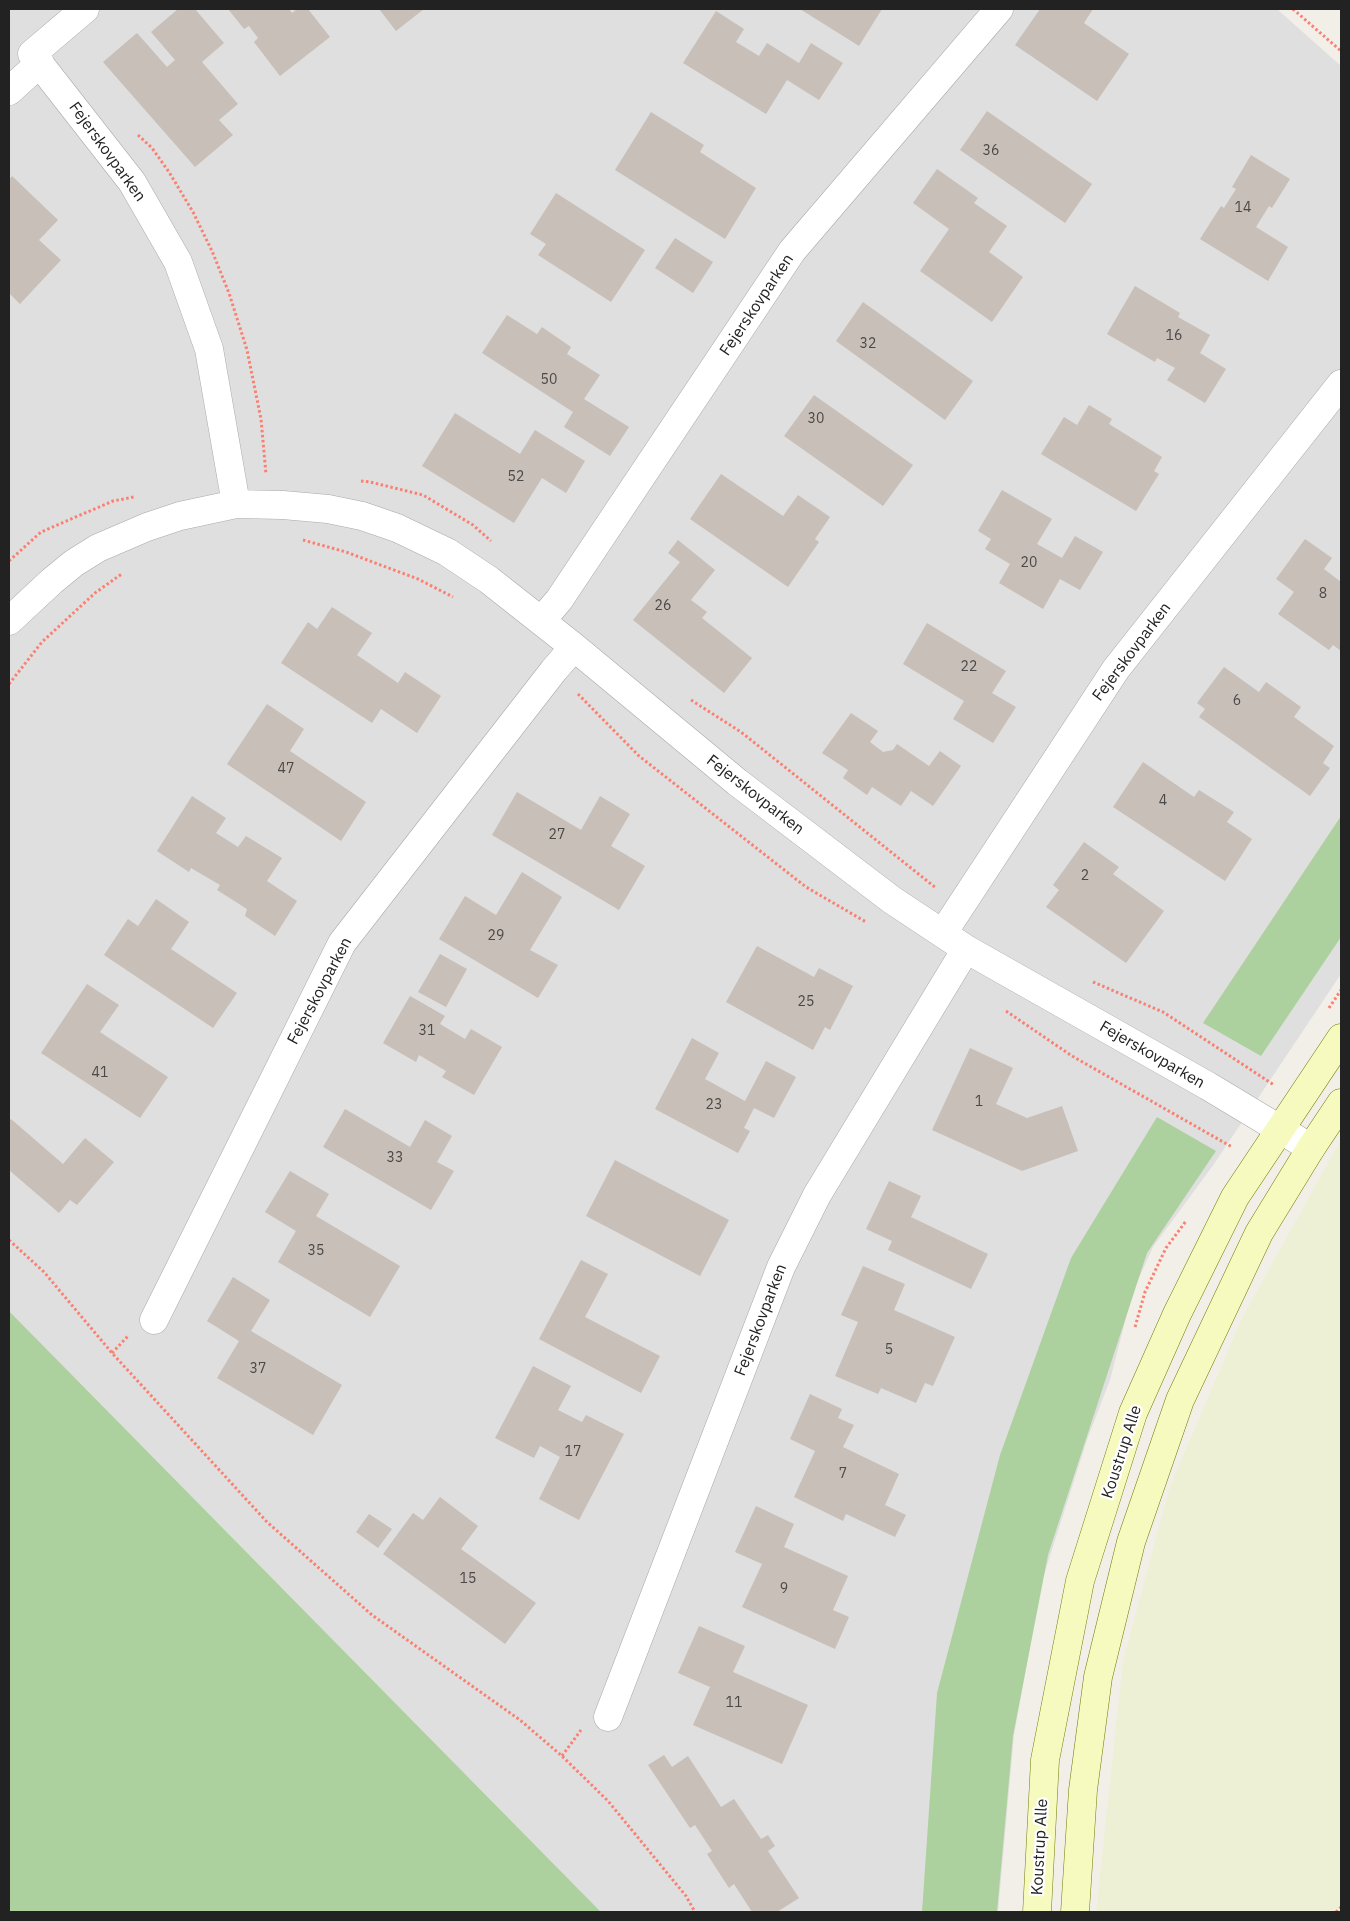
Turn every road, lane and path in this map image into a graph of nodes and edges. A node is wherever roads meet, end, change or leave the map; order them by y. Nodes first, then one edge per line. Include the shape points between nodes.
1 (84, 9) edge
2 (999, 9) edge
3 (1293, 9) edge
4 (1341, 52) edge
5 (40, 64) junction
6 (9, 90) edge
7 (1341, 384) edge
8 (236, 504) junction
9 (299, 540) dead end
10 (128, 570) dead end
11 (455, 598) dead end
12 (9, 621) edge
13 (541, 621) junction
14 (574, 647) junction
15 (554, 670) junction
16 (9, 684) edge
17 (874, 928) dead end
18 (942, 933) junction
19 (966, 949) junction
20 (1000, 1006) dead end
21 (1341, 1038) edge
22 (1341, 1103) edge
23 (1280, 1130) junction
24 (1310, 1148) junction
25 (1235, 1149) dead end
26 (9, 1240) edge
27 (154, 1320) dead end
28 (608, 1717) dead end
29 (1341, 1907) edge
30 (695, 1912) edge
31 (1037, 1912) edge
32 (1075, 1912) edge
33 (1336, 1912) edge

1 - 5 street via 32,54
2 - 13 street, Fejerskovparken via 792,251 559,600
3 - 4 path
5 - 6 street
5 - 8 street, Fejerskovparken via 132,182 178,262 209,349
7 - 18 street, Fejerskovparken via 1116,669
8 - 12 street, Fejerskovparken via 180,516 98,548 52,581
8 - 13 street, Fejerskovparken via 328,509 397,528 447,552
9 - 11 path via 346,552
10 - 16 path via 95,594 42,642
13 - 14 street, Fejerskovparken
14 - 15 street, Fejerskovparken
14 - 18 street, Fejerskovparken via 760,800 892,900
15 - 17 path via 639,756 806,887
15 - 27 street, Fejerskovparken via 342,943
18 - 19 street, Fejerskovparken
19 - 23 street, Fejerskovparken
19 - 28 street, Fejerskovparken via 817,1195 781,1267
20 - 25 path via 1072,1056
21 - 23 street, Koustrup Alle
22 - 24 street
23 - 24 street, Fejerskovparken
23 - 31 street, Koustrup Alle via 1235,1197 1177,1314 1133,1413 1083,1572 1045,1760
24 - 32 street via 1259,1233 1180,1400 1131,1542 1098,1677 1083,1790
26 - 30 path via 44,1272 112,1353 267,1522 372,1615 520,1720 562,1756 608,1801 686,1896
29 - 33 path

